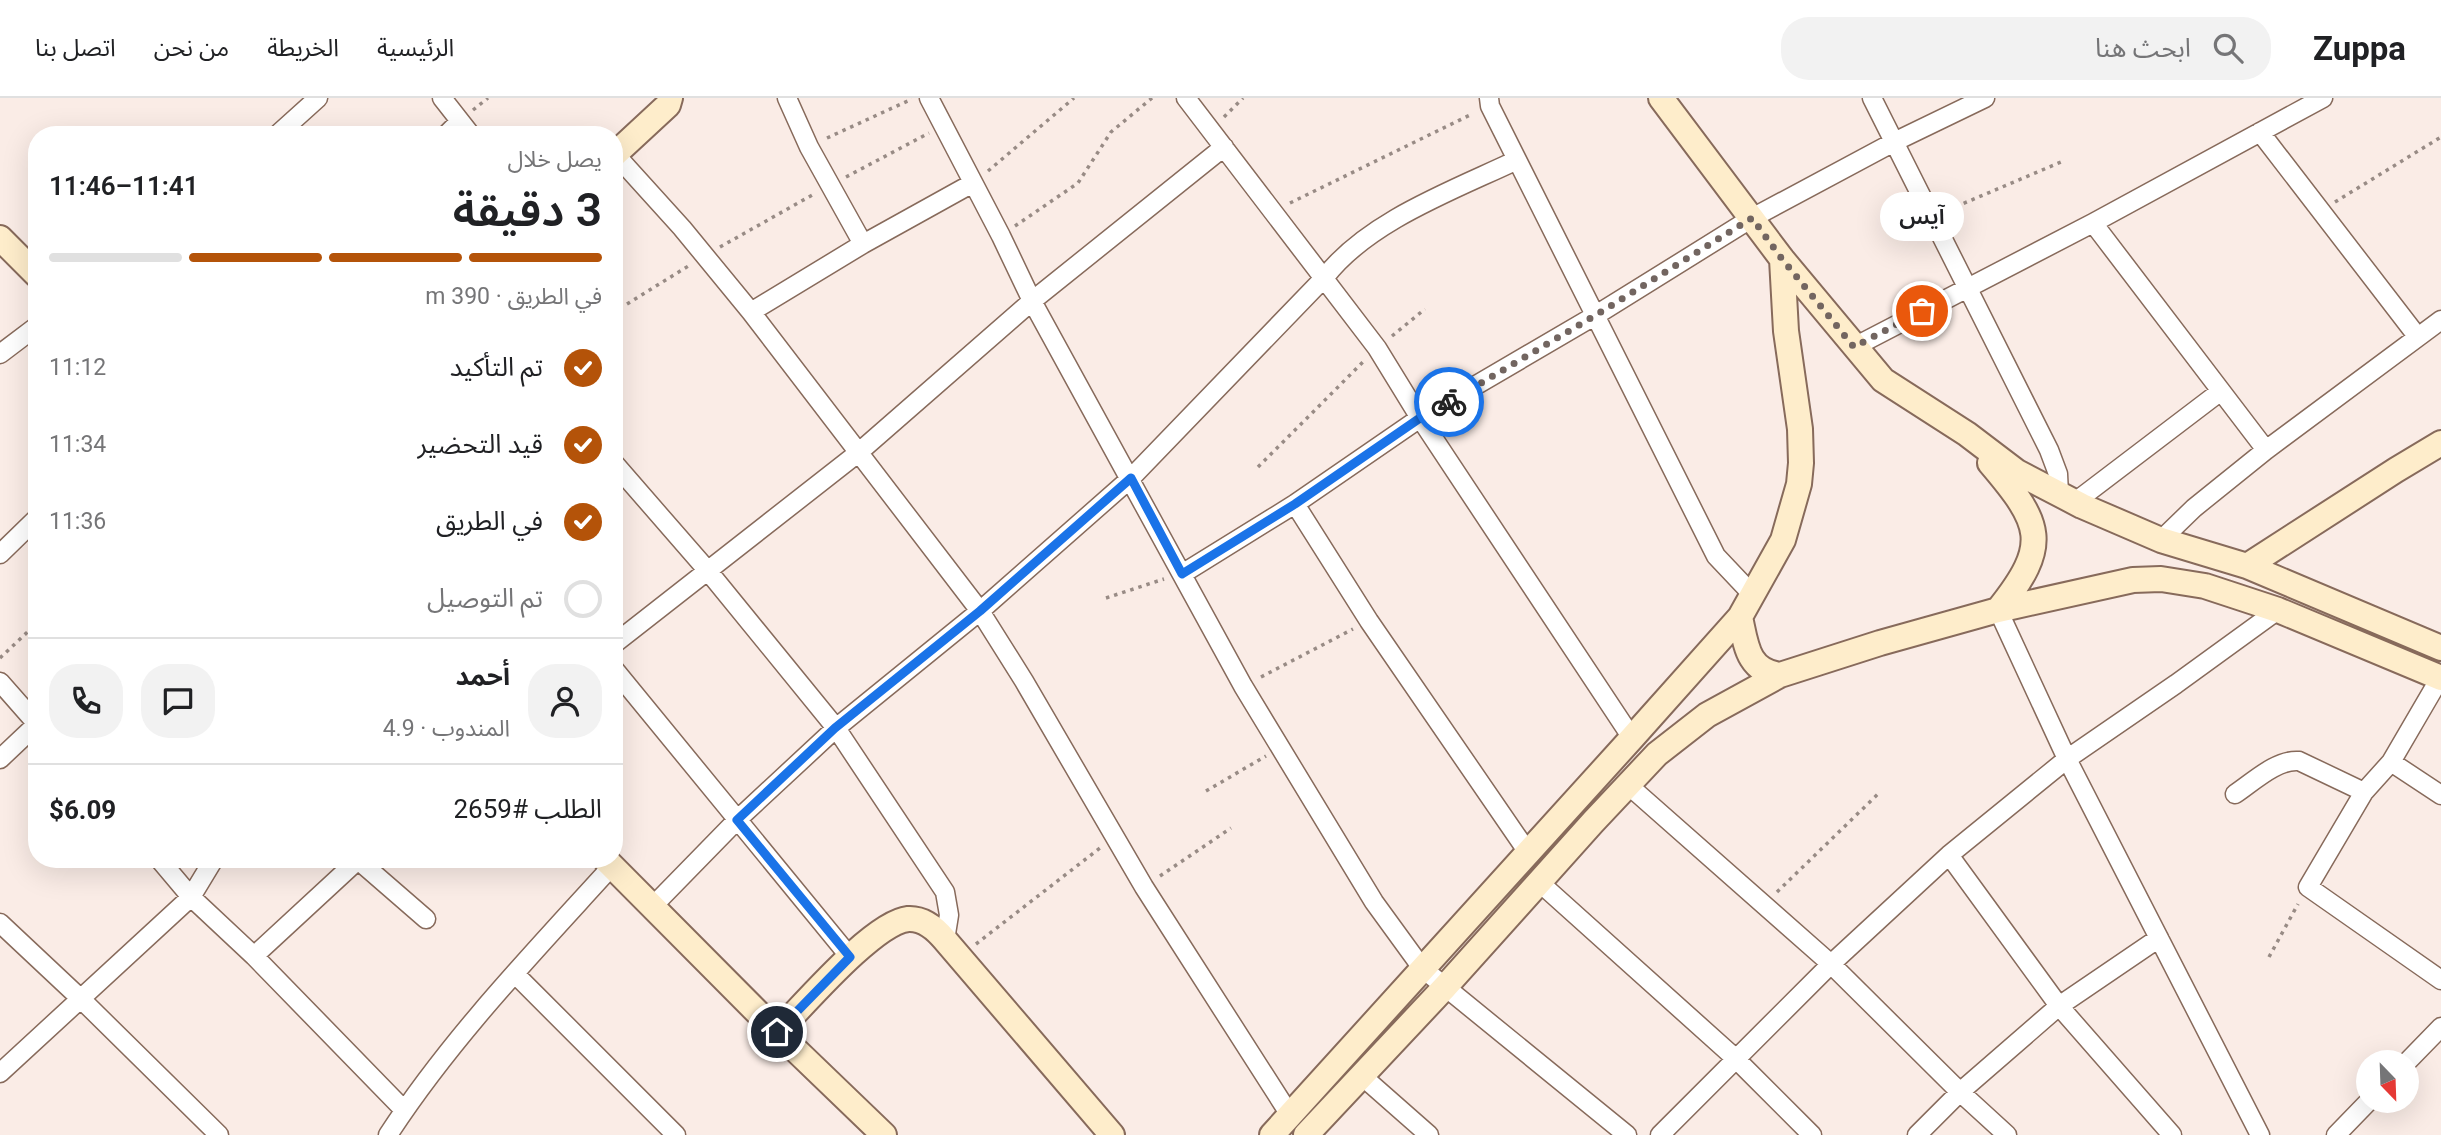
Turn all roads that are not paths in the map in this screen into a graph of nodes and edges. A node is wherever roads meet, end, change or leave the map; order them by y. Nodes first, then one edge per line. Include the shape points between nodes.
1 (318, 98) edge
2 (442, 98) edge
3 (787, 98) edge
4 (929, 98) edge
5 (1186, 98) edge
6 (1661, 98) edge
7 (1872, 98) edge
8 (1985, 98) edge
9 (2323, 98) edge
10 (673, 100) edge
11 (1490, 102) edge
12 (286, 126) edge
13 (464, 126) edge
14 (2260, 132) junction
15 (1894, 142) junction
16 (623, 147) edge
17 (1224, 147) junction
18 (1517, 160) junction
19 (623, 164) edge
20 (973, 183) junction
21 (1752, 218) junction
22 (2093, 223) junction
23 (0, 237) edge
24 (863, 244) junction
25 (1782, 259) junction
26 (28, 266) edge
27 (1325, 277) junction
28 (1967, 287) junction
29 (1032, 301) junction
30 (751, 312) junction
31 (1596, 315) junction
32 (2441, 320) edge
33 (28, 333) edge
34 (2417, 336) junction
35 (1854, 347) junction
36 (0, 354) edge
37 (2221, 391) junction
38 (1420, 418) junction
39 (1967, 434) junction
40 (2441, 443) edge
41 (2266, 450) junction
42 (858, 453) junction
43 (623, 473) edge
44 (1131, 478) junction
45 (2067, 498) junction
46 (1295, 504) junction
47 (28, 527) edge
48 (2161, 540) junction
49 (0, 554) edge
50 (2247, 566) junction
51 (708, 571) junction
52 (1182, 574) junction
53 (1751, 593) junction
54 (1998, 610) junction
55 (2278, 610) junction
56 (980, 611) junction
57 (1740, 617) junction
58 (623, 637) edge
59 (2441, 648) edge
60 (1780, 675) junction
61 (2441, 678) edge
62 (623, 680) edge
63 (0, 682) edge
64 (28, 714) edge
65 (835, 728) junction
66 (28, 733) edge
67 (1632, 738) junction
68 (0, 759) edge
69 (2067, 759) junction
70 (2390, 762) junction
71 (1628, 785) junction
72 (2364, 792) junction
73 (2235, 794) dead end
74 (2441, 794) edge
75 (737, 820) junction
76 (1527, 851) junction
77 (1948, 855) junction
78 (167, 868) edge
79 (209, 868) edge
80 (349, 868) edge
81 (367, 868) edge
82 (604, 868) edge
83 (613, 868) edge
84 (1539, 882) junction
85 (191, 897) junction
86 (653, 906) junction
87 (426, 919) dead end
88 (0, 923) edge
89 (2159, 938) junction
90 (953, 948) junction
91 (254, 956) junction
92 (850, 957) junction
93 (1831, 964) junction
94 (1422, 968) junction
95 (515, 974) junction
96 (2441, 980) edge
97 (1445, 987) junction
98 (81, 999) junction
99 (2059, 1006) junction
100 (2441, 1027) edge
101 (777, 1032) junction
102 (2419, 1050) edge
103 (1735, 1058) junction
104 (0, 1073) edge
105 (1362, 1076) junction
106 (1960, 1092) junction
107 (404, 1110) junction
108 (2357, 1113) edge
109 (1290, 1115) junction
110 (219, 1135) edge
111 (388, 1135) edge
112 (676, 1135) edge
113 (884, 1135) edge
114 (1112, 1135) edge
115 (1272, 1135) edge
116 (1306, 1135) edge
117 (1429, 1135) edge
118 (1627, 1135) edge
119 (1660, 1135) edge
120 (1812, 1135) edge
121 (1917, 1135) edge
122 (2007, 1135) edge
123 (2172, 1135) edge
124 (2260, 1135) edge
125 (2336, 1135) edge

1 - 12 street
2 - 13 street
3 - 24 street
4 - 20 street
5 - 17 street
6 - 21 street
7 - 15 street
8 - 15 street
9 - 14 street
10 - 16 street
11 - 18 street
14 - 22 street
14 - 34 street
15 - 21 street
15 - 28 street
17 - 27 street
17 - 29 street
18 - 27 street via 1373,233 1339,258
18 - 31 street
19 - 30 street
20 - 24 street
20 - 29 street
21 - 25 street
21 - 31 street
22 - 28 street
22 - 37 street
23 - 26 street
24 - 30 street
25 - 35 street
25 - 53 street via 1801,463 1783,540
27 - 38 street
27 - 44 street
28 - 35 street
28 - 45 street via 2049,450
29 - 42 street
29 - 44 street
30 - 42 street
31 - 38 street
31 - 53 street via 1716,556
32 - 34 street
33 - 36 street
34 - 41 street
35 - 39 street via 1883,380
37 - 41 street
37 - 45 street
38 - 46 street
38 - 67 street
39 - 45 street via 2017,472
39 - 54 street via 2021,499 2033,525 2033,553 2016,588
40 - 50 street
41 - 48 street
42 - 51 street
42 - 56 street
43 - 51 street
44 - 52 street
44 - 56 street
45 - 48 street
46 - 52 street
46 - 76 street via 1369,621
47 - 49 street
48 - 50 street
50 - 59 street
51 - 58 street
51 - 65 street
52 - 94 street via 1279,747 1374,902
53 - 57 street
54 - 55 street via 2133,580 2161,579 2205,586
54 - 60 street
54 - 69 street
55 - 61 street
55 - 69 street
56 - 65 street
56 - 109 street via 1144,887
57 - 60 street via 1754,663 1769,674
57 - 67 street
60 - 71 street via 1707,715 1657,754
61 - 70 street
62 - 75 street
63 - 64 street
65 - 75 street
65 - 90 street via 945,892
66 - 68 street
67 - 76 street
69 - 77 street
69 - 89 street
70 - 72 street
70 - 74 street
71 - 84 street
71 - 93 street
72 - 73 street via 2291,761
72 - 96 street via 2308,887
75 - 86 street
75 - 92 street
76 - 94 street
77 - 93 street
77 - 99 street
78 - 85 street
79 - 85 street
80 - 91 street
81 - 87 street
82 - 95 street
83 - 86 street
84 - 97 street
84 - 103 street
85 - 91 street
85 - 98 street
86 - 101 street
88 - 98 street
89 - 99 street
89 - 124 street
90 - 92 street via 926,922 906,919
90 - 114 street
91 - 107 street
92 - 101 street
93 - 103 street
93 - 106 street
94 - 97 street
94 - 109 street
95 - 107 street
95 - 112 street
97 - 105 street
97 - 118 street
98 - 104 street
98 - 110 street
99 - 106 street
99 - 123 street
100 - 102 street
101 - 113 street
103 - 119 street
103 - 120 street
105 - 116 street
105 - 117 street
106 - 121 street
106 - 122 street
107 - 111 street
108 - 125 street
109 - 115 street

